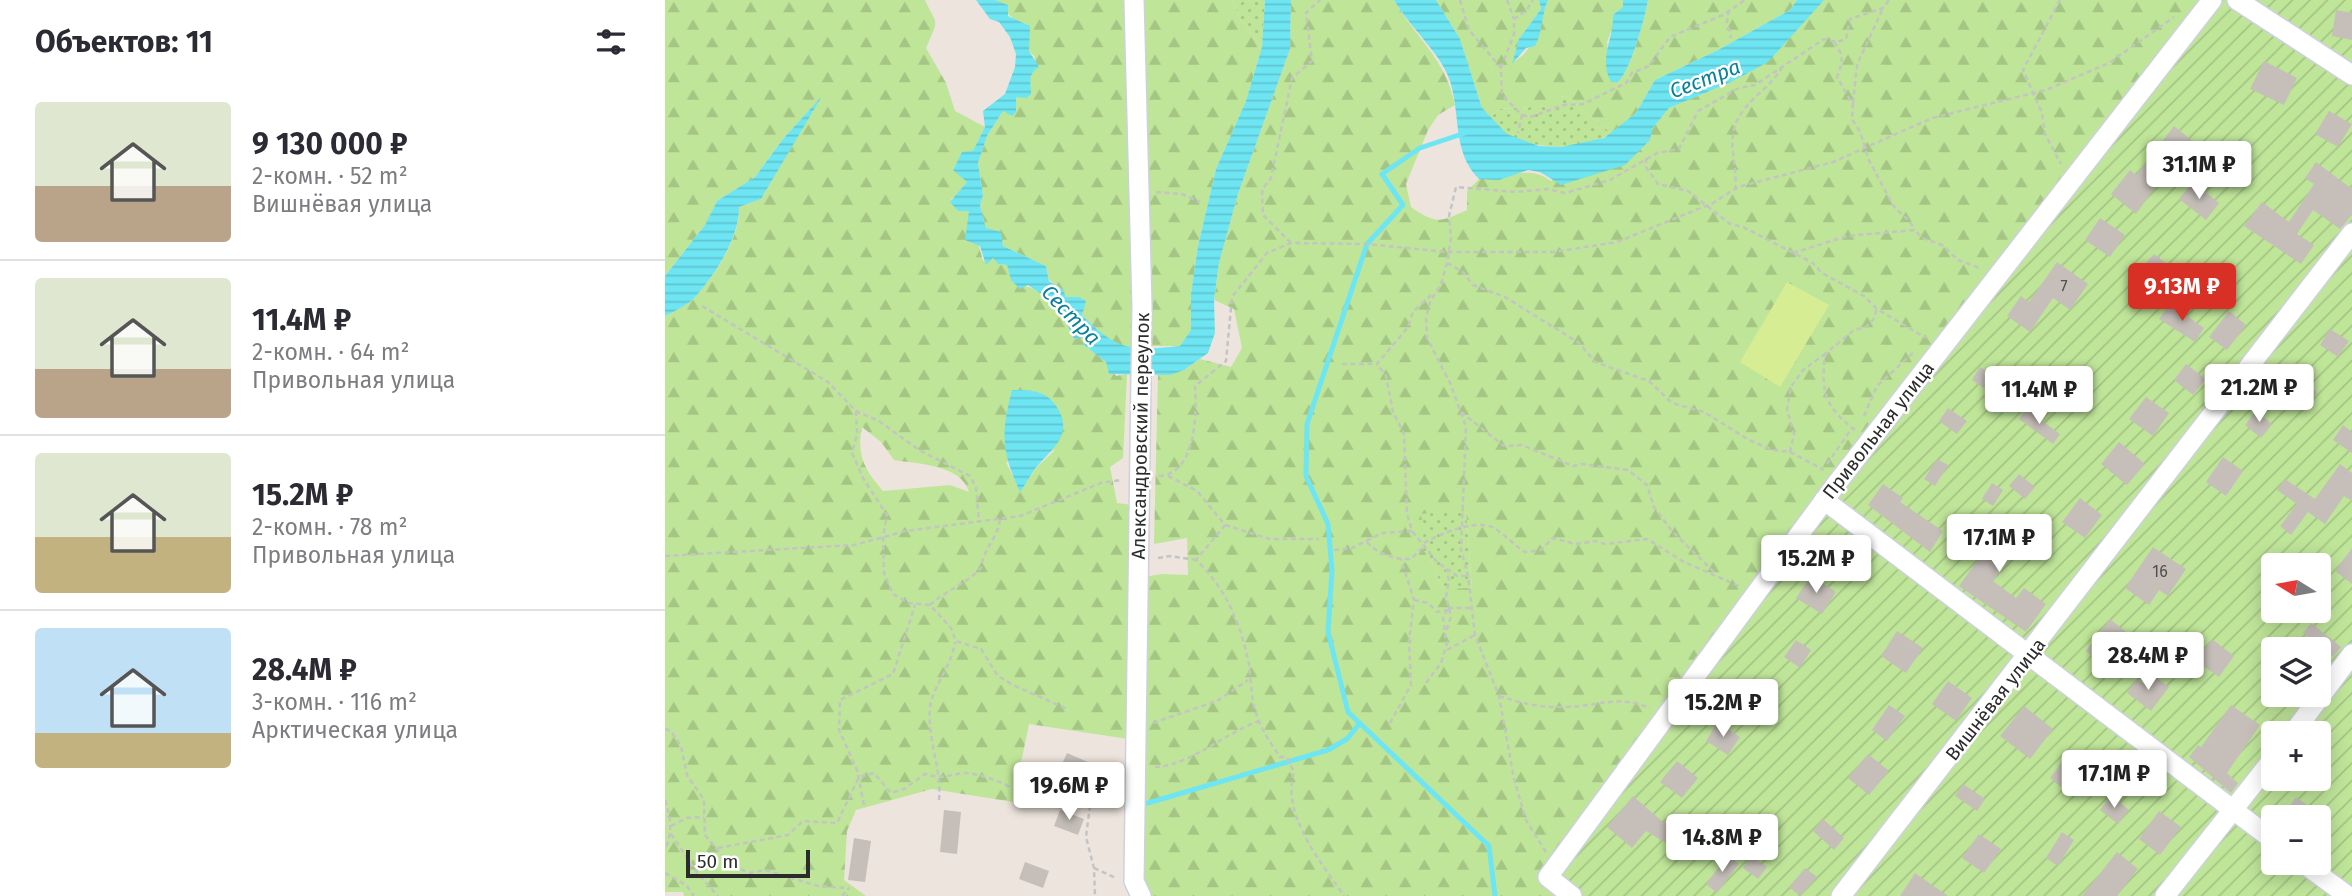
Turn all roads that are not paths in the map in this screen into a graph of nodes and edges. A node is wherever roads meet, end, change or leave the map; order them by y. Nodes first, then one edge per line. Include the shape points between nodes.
1 (1134, 0) edge
2 (2212, 0) edge
3 (2237, 0) edge
4 (2352, 75) edge
5 (2352, 233) edge
6 (1824, 500) junction
7 (2352, 654) edge
8 (2028, 656) junction
9 (2302, 721) edge
10 (2261, 775) edge
11 (2234, 811) junction
12 (2261, 831) edge
13 (2320, 875) edge
14 (1132, 886) edge
15 (1572, 896) edge
16 (1841, 896) edge
17 (2165, 896) edge
18 (2348, 896) edge

1 - 14 street, Александровский переулок via 1142,306
2 - 6 street, Привольная улица via 1941,348 1830,477
3 - 4 street
5 - 8 street, Вишнёвая улица
6 - 8 street
6 - 15 street, Привольная улица via 1548,877
7 - 9 street
8 - 11 street
8 - 16 street, Вишнёвая улица
10 - 11 street
11 - 12 street
11 - 17 street
13 - 18 street

